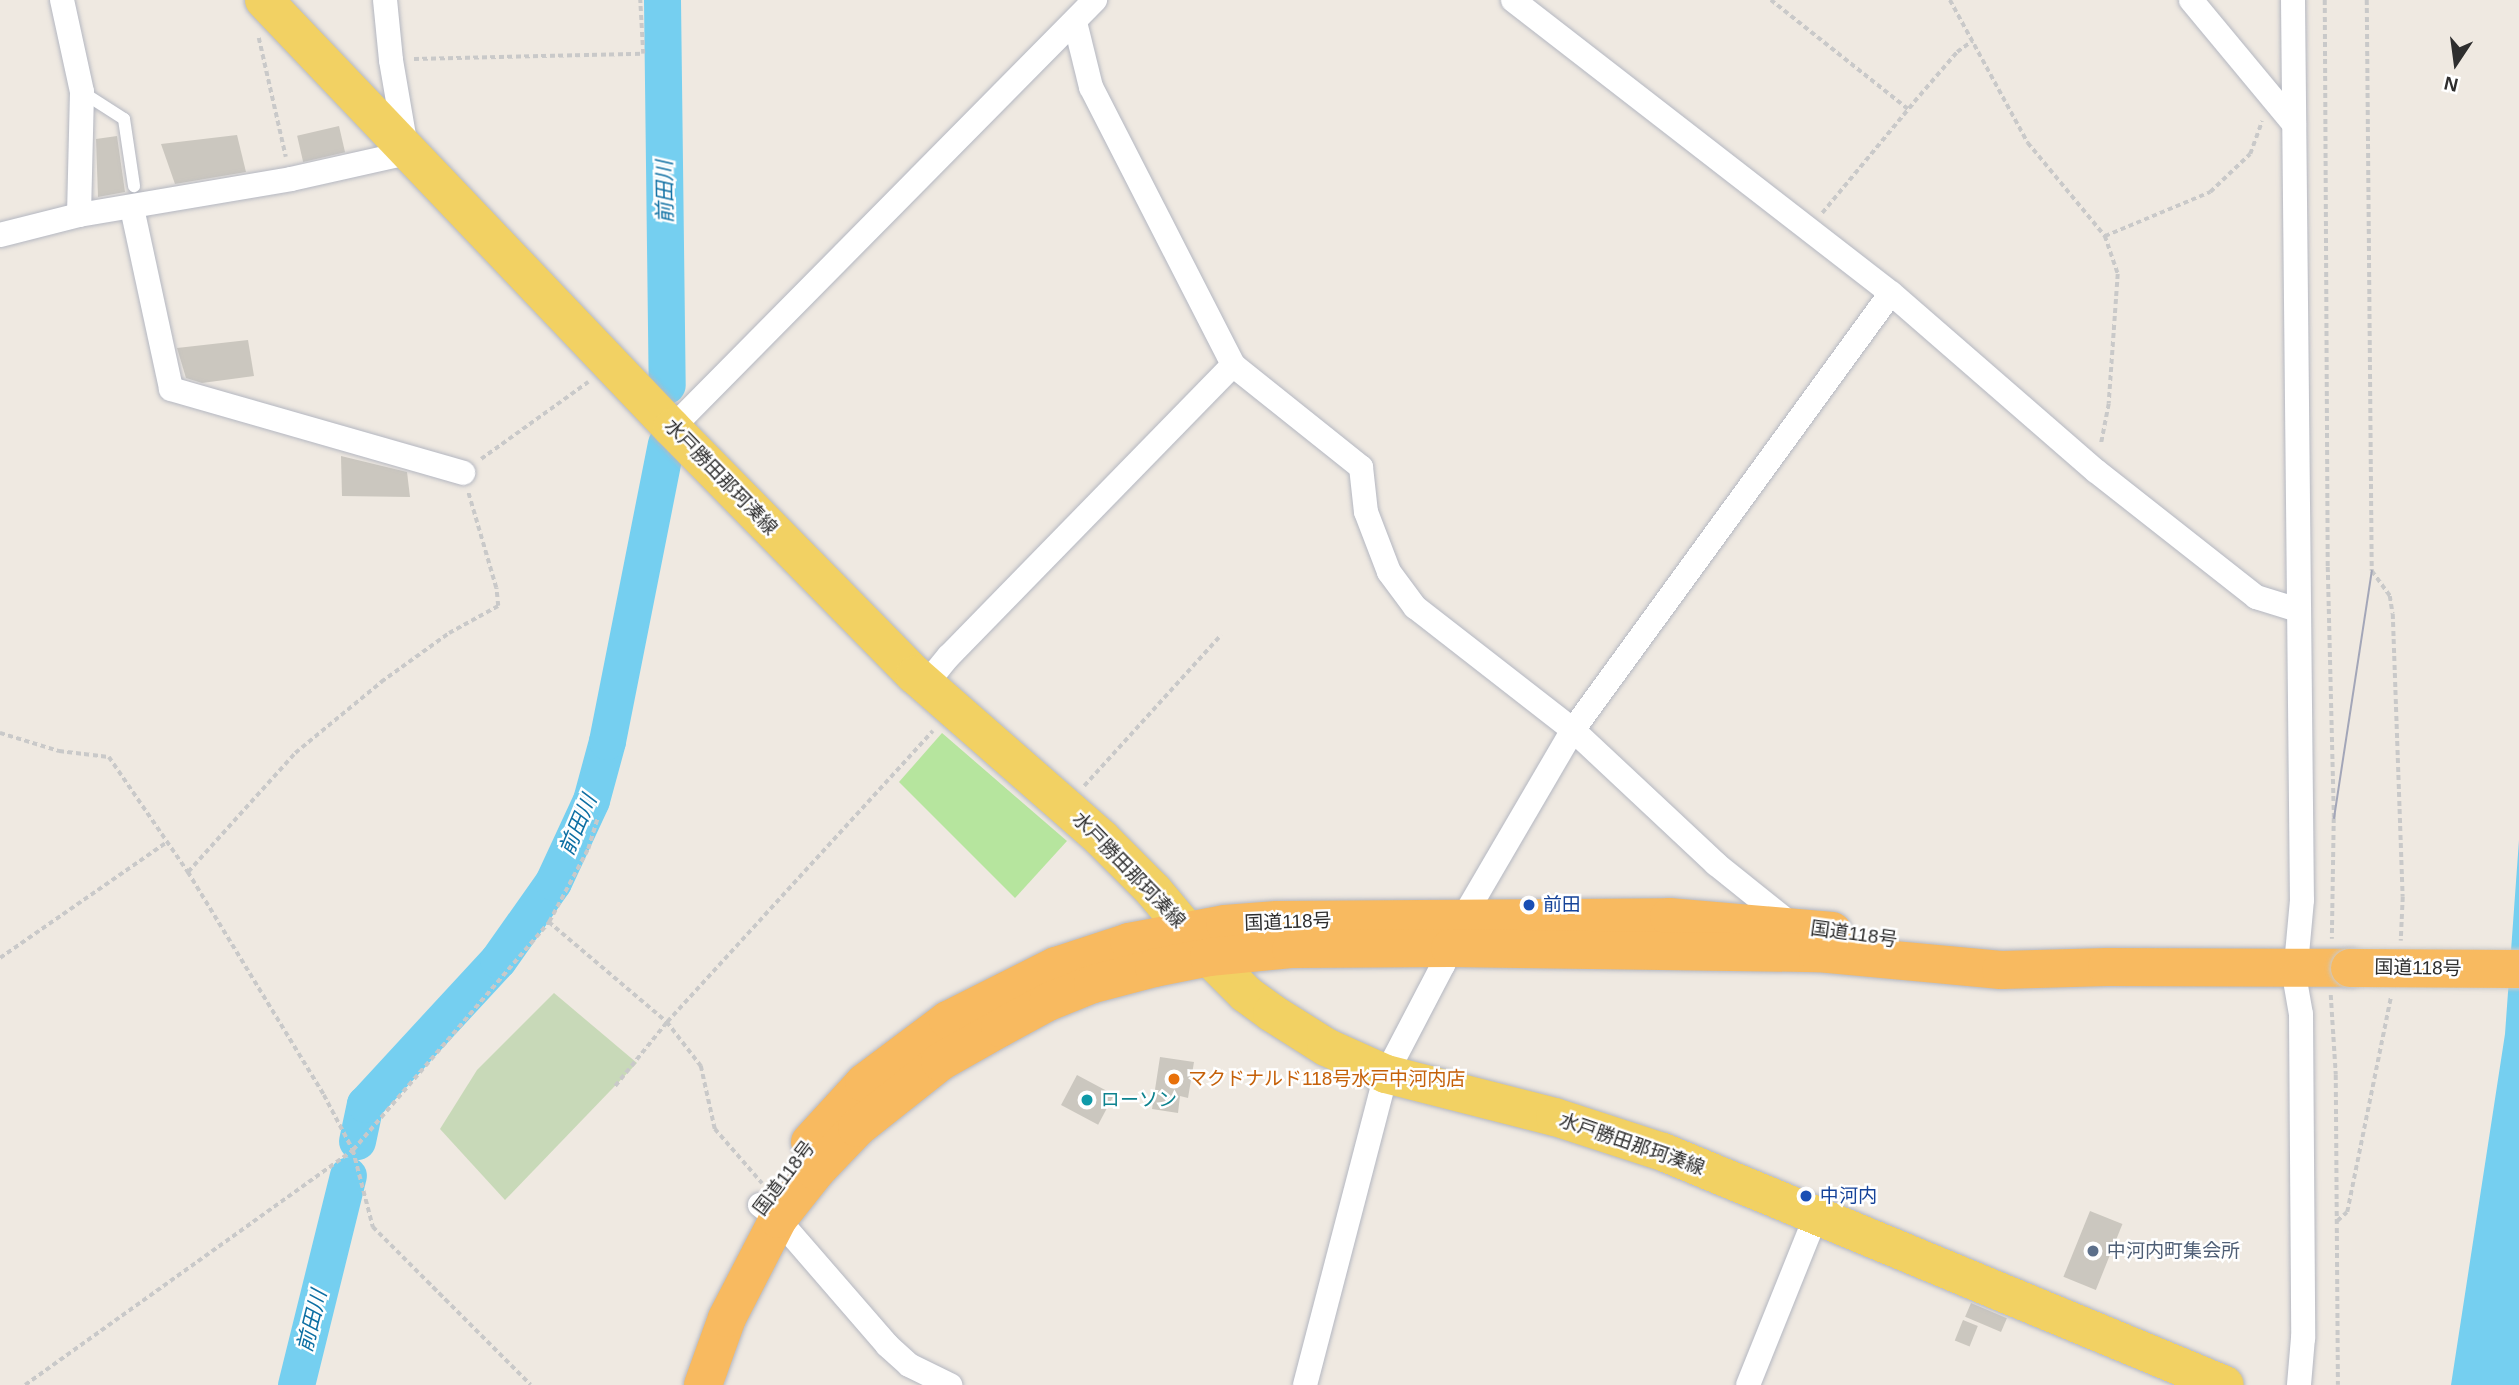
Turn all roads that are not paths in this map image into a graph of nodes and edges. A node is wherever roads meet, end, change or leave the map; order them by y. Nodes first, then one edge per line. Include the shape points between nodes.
1 (62, 0) edge
2 (385, 0) edge
3 (1095, 0) edge
4 (1513, 0) edge
5 (2191, 0) edge
6 (2292, 0) edge
7 (261, 17) edge
8 (1075, 22) junction
9 (82, 92) junction
10 (2294, 124) junction
11 (407, 153) junction
12 (133, 197) junction
13 (79, 215) junction
14 (0, 235) edge
15 (1891, 293) junction
16 (1233, 365) junction
17 (673, 428) junction
18 (463, 473) road end
19 (2298, 610) junction
20 (940, 697) junction
21 (1573, 730) junction
22 (1457, 933) junction
23 (1806, 939) junction
24 (1198, 944) junction
25 (2312, 969) junction
26 (2519, 970) edge
27 (1386, 1074) junction
28 (770, 1205) junction
29 (1816, 1216) junction
30 (681, 1385) edge
31 (703, 1385) edge
32 (950, 1385) edge
33 (1305, 1385) edge
34 (1748, 1385) edge
35 (2224, 1385) edge
36 (2299, 1385) edge

1 - 9 street
2 - 11 street
3 - 8 street
4 - 15 street
5 - 10 street
6 - 10 street
7 - 11 main road, 水戸勝田那珂湊線
8 - 16 street via 1091,87
8 - 17 street
9 - 12 lane via 124,119
9 - 13 street
10 - 19 street
11 - 12 street via 291,179
11 - 17 main road, 水戸勝田那珂湊線
12 - 13 street
12 - 18 street via 171,389
13 - 14 street
15 - 19 street via 2096,471 2256,597
15 - 21 street
16 - 20 street via 949,656
16 - 21 street via 1361,467 1366,512 1389,572 1415,607
17 - 20 main road, 水戸勝田那珂湊線
19 - 25 street via 2302,900
20 - 24 main road, 水戸勝田那珂湊線 via 1136,871
21 - 22 street
21 - 23 street via 1716,864
22 - 23 highway, 国道118号
22 - 24 highway, 国道118号 via 1291,949
22 - 27 street
23 - 25 highway, 国道118号 via 2001,970
24 - 27 main road, 水戸勝田那珂湊線 via 1247,994 1290,1026
24 - 28 highway, 国道118号 via 1154,968 1082,989 1024,1015 940,1062 857,1128 816,1171
25 - 26 highway, 国道118号, bridge
25 - 36 street via 2301,1014 2303,1338
27 - 29 main road, 水戸勝田那珂湊線 via 1609,1133
27 - 33 street
28 - 30 highway, 国道118号 via 718,1281
28 - 31 highway, 国道118号
28 - 32 street via 887,1345 909,1365
29 - 34 street
29 - 35 main road, 水戸勝田那珂湊線

